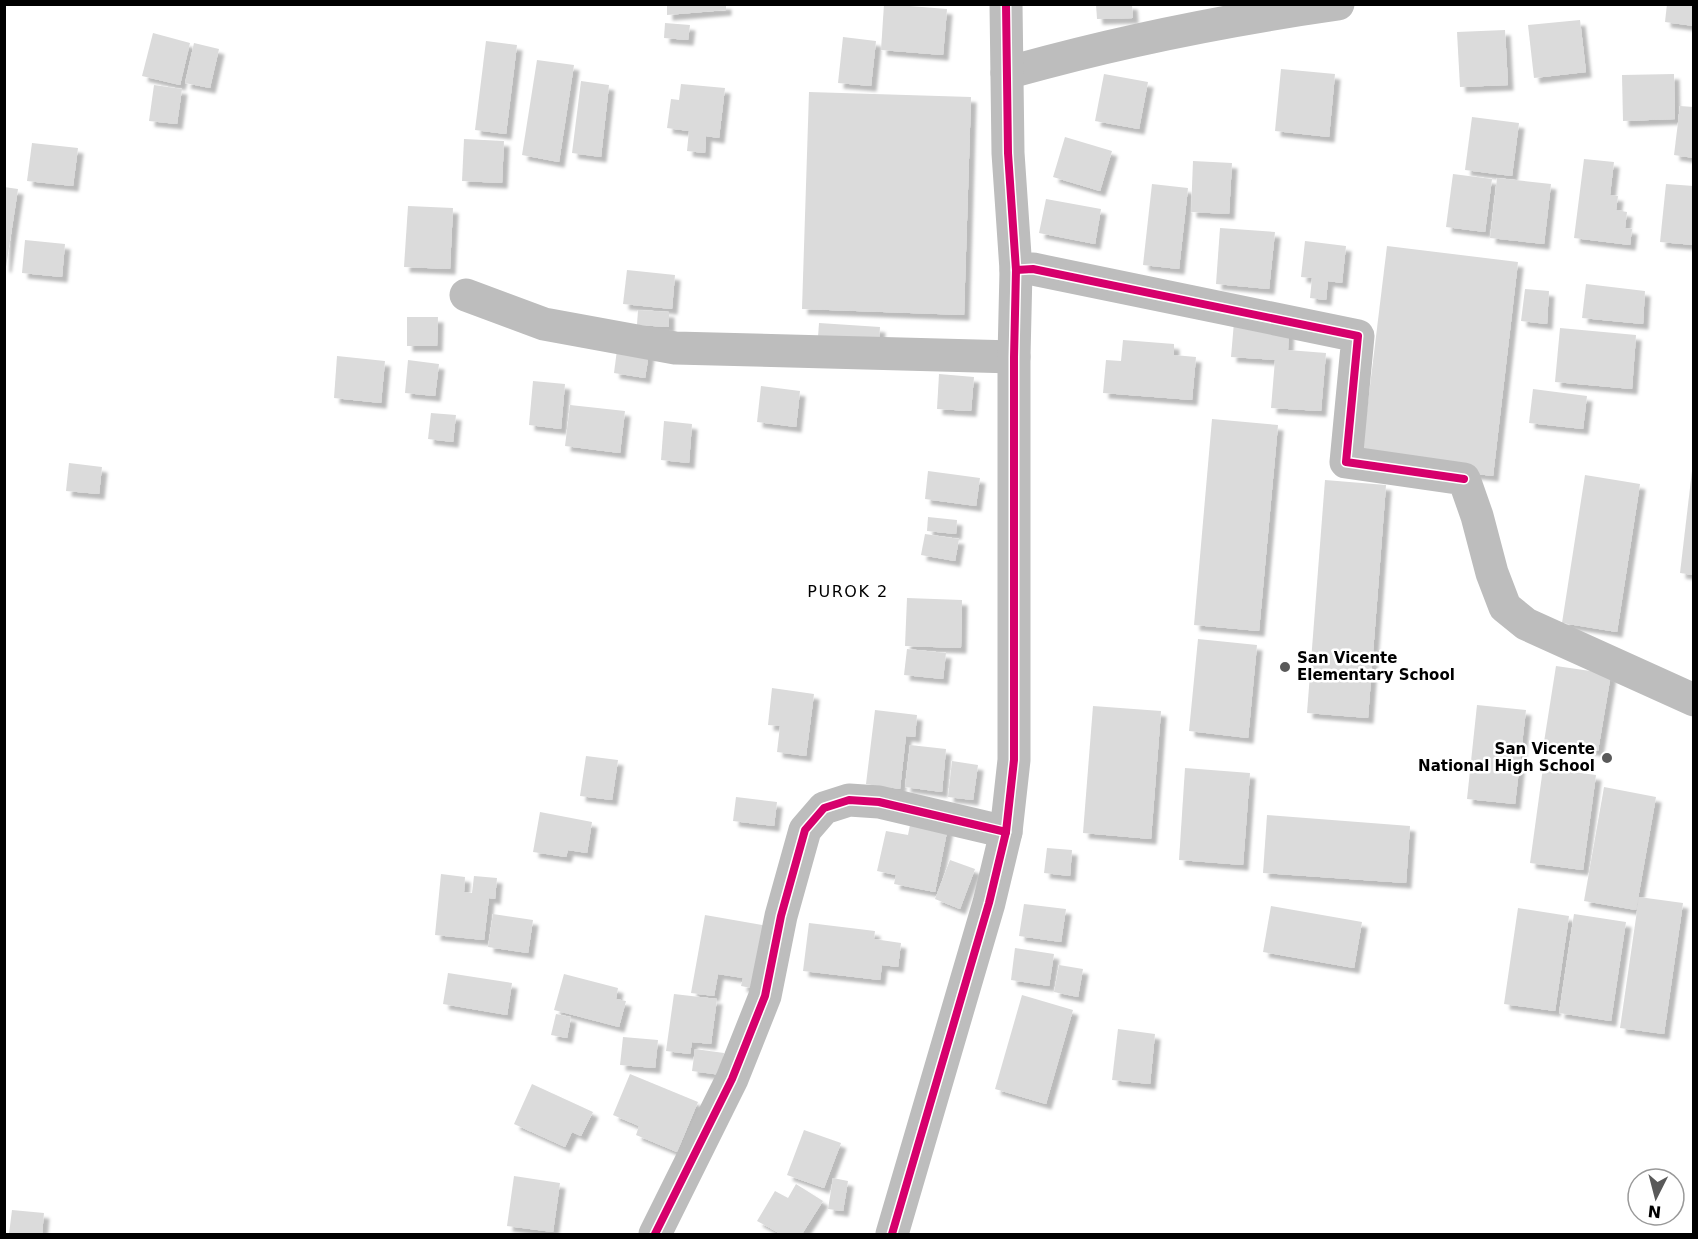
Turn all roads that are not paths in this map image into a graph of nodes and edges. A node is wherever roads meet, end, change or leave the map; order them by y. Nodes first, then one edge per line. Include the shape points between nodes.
1 (1006, 4) edge
2 (1338, 4) edge
3 (1007, 72) junction
4 (1016, 270) junction
5 (466, 295) dead end
6 (1014, 357) junction
7 (1694, 700) edge
8 (1006, 832) junction
9 (655, 1234) edge
10 (892, 1234) edge

1 - 3 street
2 - 3 street via 1144,38
3 - 4 street
4 - 6 street
4 - 7 street via 1033,269 1359,336 1346,462 1464,480 1505,607 1526,624
5 - 6 street via 544,324 675,348
6 - 8 street via 1014,760
8 - 9 street via 879,802 849,800 824,808 805,830 781,916 765,996 732,1079
8 - 10 street via 989,903

